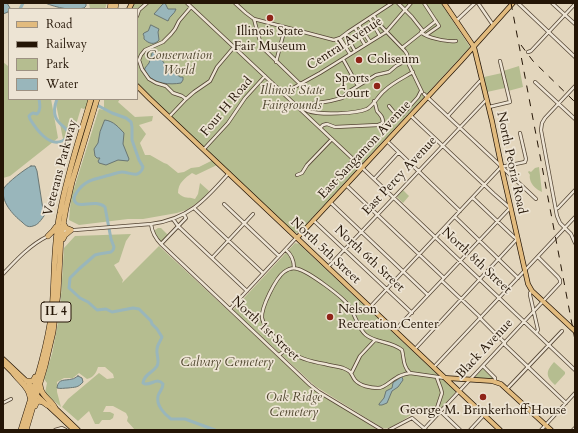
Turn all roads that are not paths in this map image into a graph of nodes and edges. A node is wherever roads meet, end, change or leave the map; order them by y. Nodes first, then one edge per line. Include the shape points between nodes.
1 (147, 3) edge
2 (187, 3) edge
3 (235, 3) edge
4 (392, 3) edge
5 (398, 3) edge
6 (411, 3) edge
7 (424, 3) edge
8 (444, 3) edge
9 (475, 3) edge
10 (478, 3) edge
11 (514, 3) edge
12 (518, 3) edge
13 (552, 3) edge
14 (575, 4) edge
15 (191, 8) junction
16 (405, 10) junction
17 (138, 13) edge
18 (565, 15) junction
19 (374, 16) junction
20 (254, 19) junction
21 (370, 19) junction
22 (436, 21) junction
23 (456, 21) junction
24 (575, 24) edge
25 (360, 25) junction
26 (494, 25) junction
27 (285, 28) junction
28 (355, 28) junction
29 (422, 31) junction
30 (386, 32) junction
31 (548, 32) junction
32 (346, 35) junction
33 (380, 36) junction
34 (426, 36) junction
35 (340, 38) junction
36 (456, 41) dead end
37 (370, 42) junction
38 (365, 45) junction
39 (474, 47) junction
40 (234, 48) junction
41 (402, 48) junction
42 (355, 51) junction
43 (528, 52) dead end
44 (350, 54) junction
45 (467, 55) junction
46 (477, 57) junction
47 (575, 57) edge
48 (343, 58) junction
49 (407, 60) junction
50 (276, 62) junction
51 (500, 62) dead end
52 (413, 72) junction
53 (265, 76) junction
54 (482, 81) junction
55 (535, 82) dead end
56 (300, 84) junction
57 (358, 86) junction
58 (575, 86) edge
59 (138, 87) edge
60 (283, 93) junction
61 (424, 93) junction
62 (186, 99) junction
63 (487, 99) junction
64 (92, 100) edge
65 (97, 100) edge
66 (374, 101) junction
67 (559, 104) junction
68 (389, 106) dead end
69 (300, 107) junction
70 (489, 107) junction
71 (410, 115) junction
72 (448, 116) junction
73 (169, 117) junction
74 (575, 119) edge
75 (87, 122) junction
76 (459, 127) junction
77 (320, 128) junction
78 (520, 133) dead end
79 (332, 139) junction
80 (386, 141) junction
81 (442, 145) junction
82 (203, 149) junction
83 (398, 153) junction
84 (354, 159) junction
85 (362, 167) junction
86 (501, 167) junction
87 (418, 172) junction
88 (229, 173) junction
89 (297, 175) dead end
90 (374, 179) junction
91 (346, 185) junction
92 (485, 185) junction
93 (66, 187) junction
94 (575, 190) edge
95 (324, 192) dead end
96 (394, 198) junction
97 (473, 198) junction
98 (536, 199) dead end
99 (329, 202) junction
100 (224, 204) dead end
101 (194, 208) junction
102 (510, 208) junction
103 (60, 209) junction
104 (556, 209) junction
105 (460, 211) junction
106 (184, 214) junction
107 (253, 214) dead end
108 (377, 215) junction
109 (455, 217) junction
110 (575, 217) edge
111 (173, 220) junction
112 (313, 220) junction
113 (63, 222) junction
114 (498, 222) junction
115 (151, 224) junction
116 (245, 224) junction
117 (178, 226) junction
118 (565, 228) junction
119 (71, 230) junction
120 (59, 232) junction
121 (291, 232) junction
122 (302, 232) junction
123 (361, 232) junction
124 (46, 237) junction
125 (436, 237) junction
126 (296, 238) junction
127 (517, 239) junction
128 (228, 241) junction
129 (479, 241) junction
130 (302, 243) junction
131 (56, 244) junction
132 (161, 244) junction
133 (575, 244) edge
134 (286, 250) junction
135 (345, 250) junction
136 (420, 255) junction
137 (60, 256) junction
138 (280, 256) junction
139 (538, 257) junction
140 (212, 258) junction
141 (498, 259) junction
142 (461, 261) junction
143 (328, 267) junction
144 (294, 268) junction
145 (59, 271) junction
146 (524, 271) junction
147 (403, 272) junction
148 (263, 273) junction
149 (3, 274) edge
150 (518, 278) junction
151 (480, 279) junction
152 (443, 280) junction
153 (387, 290) junction
154 (247, 291) junction
155 (532, 291) junction
156 (428, 296) junction
157 (499, 298) junction
158 (462, 299) junction
159 (543, 302) junction
160 (226, 306) junction
161 (234, 306) junction
162 (370, 307) junction
163 (230, 310) junction
164 (534, 312) junction
165 (412, 313) junction
166 (480, 318) junction
167 (524, 322) junction
168 (395, 331) junction
169 (562, 331) dead end
170 (575, 332) edge
171 (536, 333) junction
172 (375, 340) junction
173 (504, 343) junction
174 (549, 345) junction
175 (287, 349) junction
176 (414, 349) junction
177 (279, 355) junction
178 (42, 357) junction
179 (3, 359) edge
180 (3, 363) edge
181 (482, 366) junction
182 (405, 367) junction
183 (434, 368) junction
184 (528, 368) junction
185 (575, 370) edge
186 (13, 372) junction
187 (352, 372) junction
188 (410, 373) junction
189 (402, 375) junction
190 (444, 377) junction
191 (437, 378) junction
192 (461, 380) junction
193 (470, 380) junction
194 (27, 381) junction
195 (495, 382) junction
196 (40, 383) junction
197 (454, 386) junction
198 (508, 389) junction
199 (459, 391) junction
200 (35, 392) junction
201 (575, 393) edge
202 (11, 399) dead end
203 (30, 401) junction
204 (3, 403) edge
205 (566, 403) junction
206 (47, 404) junction
207 (56, 408) junction
208 (440, 412) junction
209 (484, 415) junction
210 (545, 425) junction
211 (27, 428) edge
212 (575, 428) edge
213 (425, 429) edge
214 (22, 430) edge
215 (55, 430) edge
216 (66, 430) edge
217 (76, 430) edge
218 (382, 430) edge
219 (389, 430) edge
220 (460, 430) edge
221 (470, 430) edge
222 (500, 430) edge
223 (541, 430) edge
224 (551, 430) edge
225 (573, 430) edge

1 - 17 street
2 - 15 street, North 8th Street
3 - 20 street
4 - 19 street
5 - 16 street
6 - 16 street, Central Avenue
7 - 22 street
8 - 23 main road, North Peoria Road
9 - 23 street
10 - 26 street
11 - 26 main road, East Sangamon Avenue
12 - 31 street
13 - 18 street
14 - 18 street
15 - 40 street, North 8th Street
15 - 62 street via 163,42 145,50 139,62 149,79
16 - 29 street
16 - 30 street, Central Avenue
18 - 24 street
18 - 31 street
19 - 21 street
19 - 30 street
20 - 27 street
20 - 50 street via 262,46
21 - 25 street
21 - 33 street
22 - 29 street
22 - 34 street via 439,26
23 - 39 main road, North Peoria Road
25 - 28 street
25 - 37 street
26 - 39 main road, East Sangamon Avenue
27 - 35 street via 334,40
27 - 50 street
28 - 32 street
28 - 38 street
29 - 34 street
29 - 41 street
30 - 33 street, Central Avenue
30 - 41 street
31 - 43 street
31 - 47 street
32 - 35 street
32 - 42 street
33 - 37 street, Central Avenue
34 - 36 street
35 - 44 street
37 - 38 street, Central Avenue
38 - 42 street, Central Avenue
39 - 45 main road, East Sangamon Avenue
39 - 46 main road, North Peoria Road
40 - 53 street, North 8th Street
40 - 62 street via 217,67 210,81
41 - 49 street via 407,54
42 - 44 street, Central Avenue
44 - 48 street, Central Avenue
45 - 46 main road
45 - 61 main road, East Sangamon Avenue
46 - 54 main road, North Peoria Road
48 - 56 street, Central Avenue
48 - 57 street
49 - 52 street
49 - 57 street
50 - 56 street
51 - 70 street via 510,102
52 - 61 street
52 - 66 street via 387,88
53 - 60 street, North 8th Street
53 - 82 street, Four H Road via 228,123
54 - 63 main road, North Peoria Road
54 - 72 street
55 - 67 street
56 - 60 street, Central Avenue
57 - 69 street via 342,98
58 - 67 street
59 - 73 main road, North 5th Street
60 - 69 street, North 8th Street
61 - 68 street via 402,115 396,114
61 - 71 main road, East Sangamon Avenue
61 - 72 street
62 - 73 street
63 - 70 main road, North Peoria Road
63 - 76 street, East Percy Avenue
64 - 75 highway, Veterans Parkway / IL 4
65 - 75 highway, Veterans Parkway / IL 4
66 - 69 street via 370,107 354,112 309,112
66 - 77 street via 376,110 383,118 381,124 335,127 327,124
67 - 74 street
67 - 104 street via 541,126
69 - 77 street, North 8th Street
70 - 86 main road, North Peoria Road
71 - 80 main road, East Sangamon Avenue
71 - 81 street
72 - 76 street
73 - 82 main road, North 5th Street
75 - 93 highway, Veterans Parkway / IL 4
75 - 113 highway, Veterans Parkway / IL 4
76 - 81 street, East Percy Avenue
76 - 86 street
77 - 79 street, North 8th Street
78 - 86 street via 525,162
79 - 84 street, North 8th Street
79 - 89 street via 302,173
80 - 83 street
80 - 85 main road, East Sangamon Avenue
81 - 87 street, East Percy Avenue
81 - 92 street
82 - 88 main road, North 5th Street
83 - 87 street
83 - 90 street
84 - 85 street, North 8th Street
84 - 95 street
85 - 90 street, North 8th Street
85 - 91 main road, East Sangamon Avenue
86 - 92 street
86 - 98 street
86 - 102 main road, North Peoria Road
87 - 96 street, East Percy Avenue
87 - 105 street
88 - 101 street
88 - 121 main road, North 5th Street
90 - 96 street, North 8th Street
91 - 99 main road, East Sangamon Avenue
91 - 108 street
92 - 97 street
92 - 102 street
93 - 103 highway, Veterans Parkway / IL 4
93 - 120 highway
94 - 104 street
96 - 108 street, East Percy Avenue
96 - 125 street, North 8th Street
97 - 105 street
97 - 114 street
99 - 112 main road, East Sangamon Avenue
99 - 123 street
100 - 116 street
101 - 106 street
101 - 128 street
102 - 114 street
102 - 127 main road, North Peoria Road
103 - 120 highway, Veterans Parkway / IL 4
103 - 124 highway via 56,228
104 - 118 street via 558,219
105 - 109 street
106 - 111 street
106 - 117 street via 186,218
107 - 116 street
108 - 123 street, East Percy Avenue
108 - 136 street
109 - 125 street
109 - 129 street
110 - 118 street
111 - 115 street
111 - 117 street
112 - 122 main road, East Sangamon Avenue
112 - 135 street, North 6th Street
113 - 119 highway via 65,227
113 - 120 highway, Veterans Parkway / IL 4
114 - 127 street
114 - 129 street
115 - 119 street
115 - 132 street, North 1st Street
116 - 128 street
116 - 138 street
117 - 132 street
117 - 140 street
118 - 133 street
118 - 139 street
119 - 120 street
119 - 137 highway via 63,238
120 - 124 street
120 - 131 highway, Veterans Parkway / IL 4
120 - 137 highway, Veterans Parkway / IL 4
120 - 145 highway
121 - 122 main road
121 - 126 main road, North 5th Street
122 - 126 main road, East Sangamon Avenue
122 - 130 main road
123 - 135 street, East Percy Avenue
123 - 147 street
124 - 131 highway via 53,238
124 - 149 street via 27,249
125 - 136 street
125 - 142 street, North 8th Street
126 - 130 main road, North 5th Street
126 - 134 street, East Sangamon Avenue
127 - 141 street
127 - 146 main road, North Peoria Road
128 - 140 street
128 - 148 street
129 - 141 street
129 - 142 street
130 - 143 main road, North 5th Street
131 - 178 highway, Veterans Parkway / IL 4 via 52,310
132 - 160 street, North 1st Street
134 - 138 street, East Sangamon Avenue
134 - 144 street via 292,257
135 - 143 street, East Percy Avenue
135 - 153 street, North 6th Street
136 - 147 street
136 - 152 street
137 - 145 highway, Veterans Parkway / IL 4
138 - 148 street, East Sangamon Avenue
139 - 146 street
139 - 159 street, Black Avenue via 560,280
140 - 154 street
141 - 150 street
141 - 151 street
142 - 151 street, North 8th Street
142 - 152 street
143 - 162 main road, North 5th Street
144 - 172 street via 315,278 344,300 354,313 362,332
144 - 175 street via 280,276 271,290 262,314 266,326
145 - 196 highway, Veterans Parkway / IL 4 via 57,310
146 - 150 street
146 - 155 main road, North Peoria Road
147 - 153 street
147 - 156 street
148 - 154 street, East Sangamon Avenue
150 - 157 street
151 - 157 street, North 8th Street
151 - 158 street
152 - 156 street
152 - 158 street
153 - 162 street
153 - 165 street, North 6th Street
154 - 161 street, East Sangamon Avenue
155 - 159 main road
155 - 164 street, North Peoria Road via 530,295
156 - 165 street
157 - 166 street
157 - 167 street, North 8th Street
158 - 166 street
158 - 176 street
159 - 164 street, Black Avenue
159 - 170 main road
160 - 161 street
160 - 163 street, North 1st Street
161 - 163 street, East Sangamon Avenue
162 - 168 main road, North 5th Street
163 - 177 street, North 1st Street
164 - 167 street, Black Avenue
164 - 171 street, North Peoria Road via 538,330
165 - 168 street
166 - 173 street
166 - 183 street
167 - 171 street, North 8th Street
167 - 173 street, Black Avenue
168 - 176 main road, North 5th Street
169 - 174 street
171 - 174 street, North 8th Street
172 - 182 street via 402,350
172 - 187 street via 360,356
173 - 181 street, Black Avenue
173 - 184 street
174 - 184 street
174 - 185 street, North 8th Street
175 - 177 street
175 - 187 street via 302,358
176 - 183 main road, North 5th Street
177 - 218 street, North 1st Street via 315,389
178 - 194 highway via 34,380
178 - 200 highway, Veterans Parkway / IL 4
179 - 194 main road
180 - 186 main road
181 - 193 street, Black Avenue
181 - 195 street via 495,378
182 - 188 street
182 - 189 street
183 - 190 main road, North 5th Street
184 - 198 street
184 - 205 street
186 - 200 main road
186 - 203 highway via 29,390
187 - 189 street via 360,384 378,388
188 - 189 street
188 - 191 street
190 - 191 street
190 - 192 main road
190 - 197 main road, North 5th Street
191 - 208 street via 442,391 437,407
192 - 193 main road
192 - 197 main road via 452,381
193 - 195 main road
193 - 199 street, Black Avenue
194 - 200 main road
195 - 198 main road
196 - 200 highway, Veterans Parkway / IL 4
196 - 207 highway via 42,394
197 - 199 main road, North 5th Street
198 - 210 main road
199 - 208 street, Black Avenue
199 - 209 main road, North 5th Street
200 - 203 highway, Veterans Parkway / IL 4
200 - 206 main road
200 - 207 main road
200 - 211 highway, Veterans Parkway / IL 4
201 - 205 street
202 - 204 street
203 - 214 highway, Veterans Parkway / IL 4
205 - 210 street
206 - 211 highway via 37,402
206 - 217 main road
207 - 217 main road
208 - 213 street, Black Avenue
208 - 220 street
209 - 221 street
209 - 222 main road, North 5th Street
210 - 223 street
210 - 224 main road
212 - 225 street
213 - 219 street via 412,418
215 - 216 street

